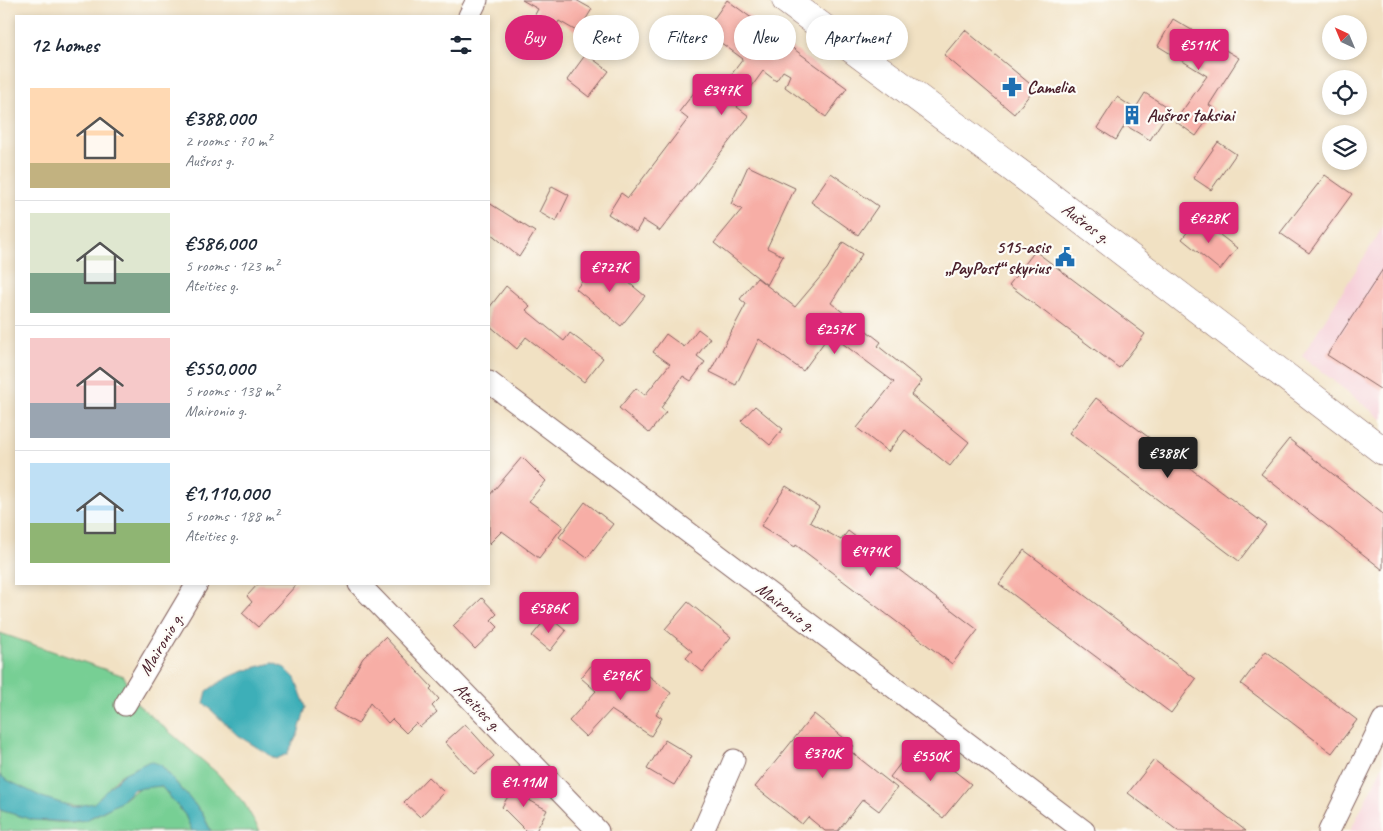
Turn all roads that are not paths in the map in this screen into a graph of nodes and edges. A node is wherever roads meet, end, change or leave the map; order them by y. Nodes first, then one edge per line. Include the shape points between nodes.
1 (477, 0) edge
2 (786, 0) edge
3 (470, 15) edge
4 (490, 383) edge
5 (1383, 451) edge
6 (196, 585) edge
7 (360, 585) edge
8 (125, 705) dead end
9 (1383, 720) edge
10 (734, 760) dead end
11 (598, 831) edge
12 (703, 831) edge
13 (1084, 831) edge
14 (1329, 831) edge

1 - 3 street
2 - 5 street, Aušros g. via 1030,181
4 - 13 street, Maironio g.
6 - 8 street, Maironio g.
7 - 11 street, Ateities g.
9 - 14 street
10 - 12 street

